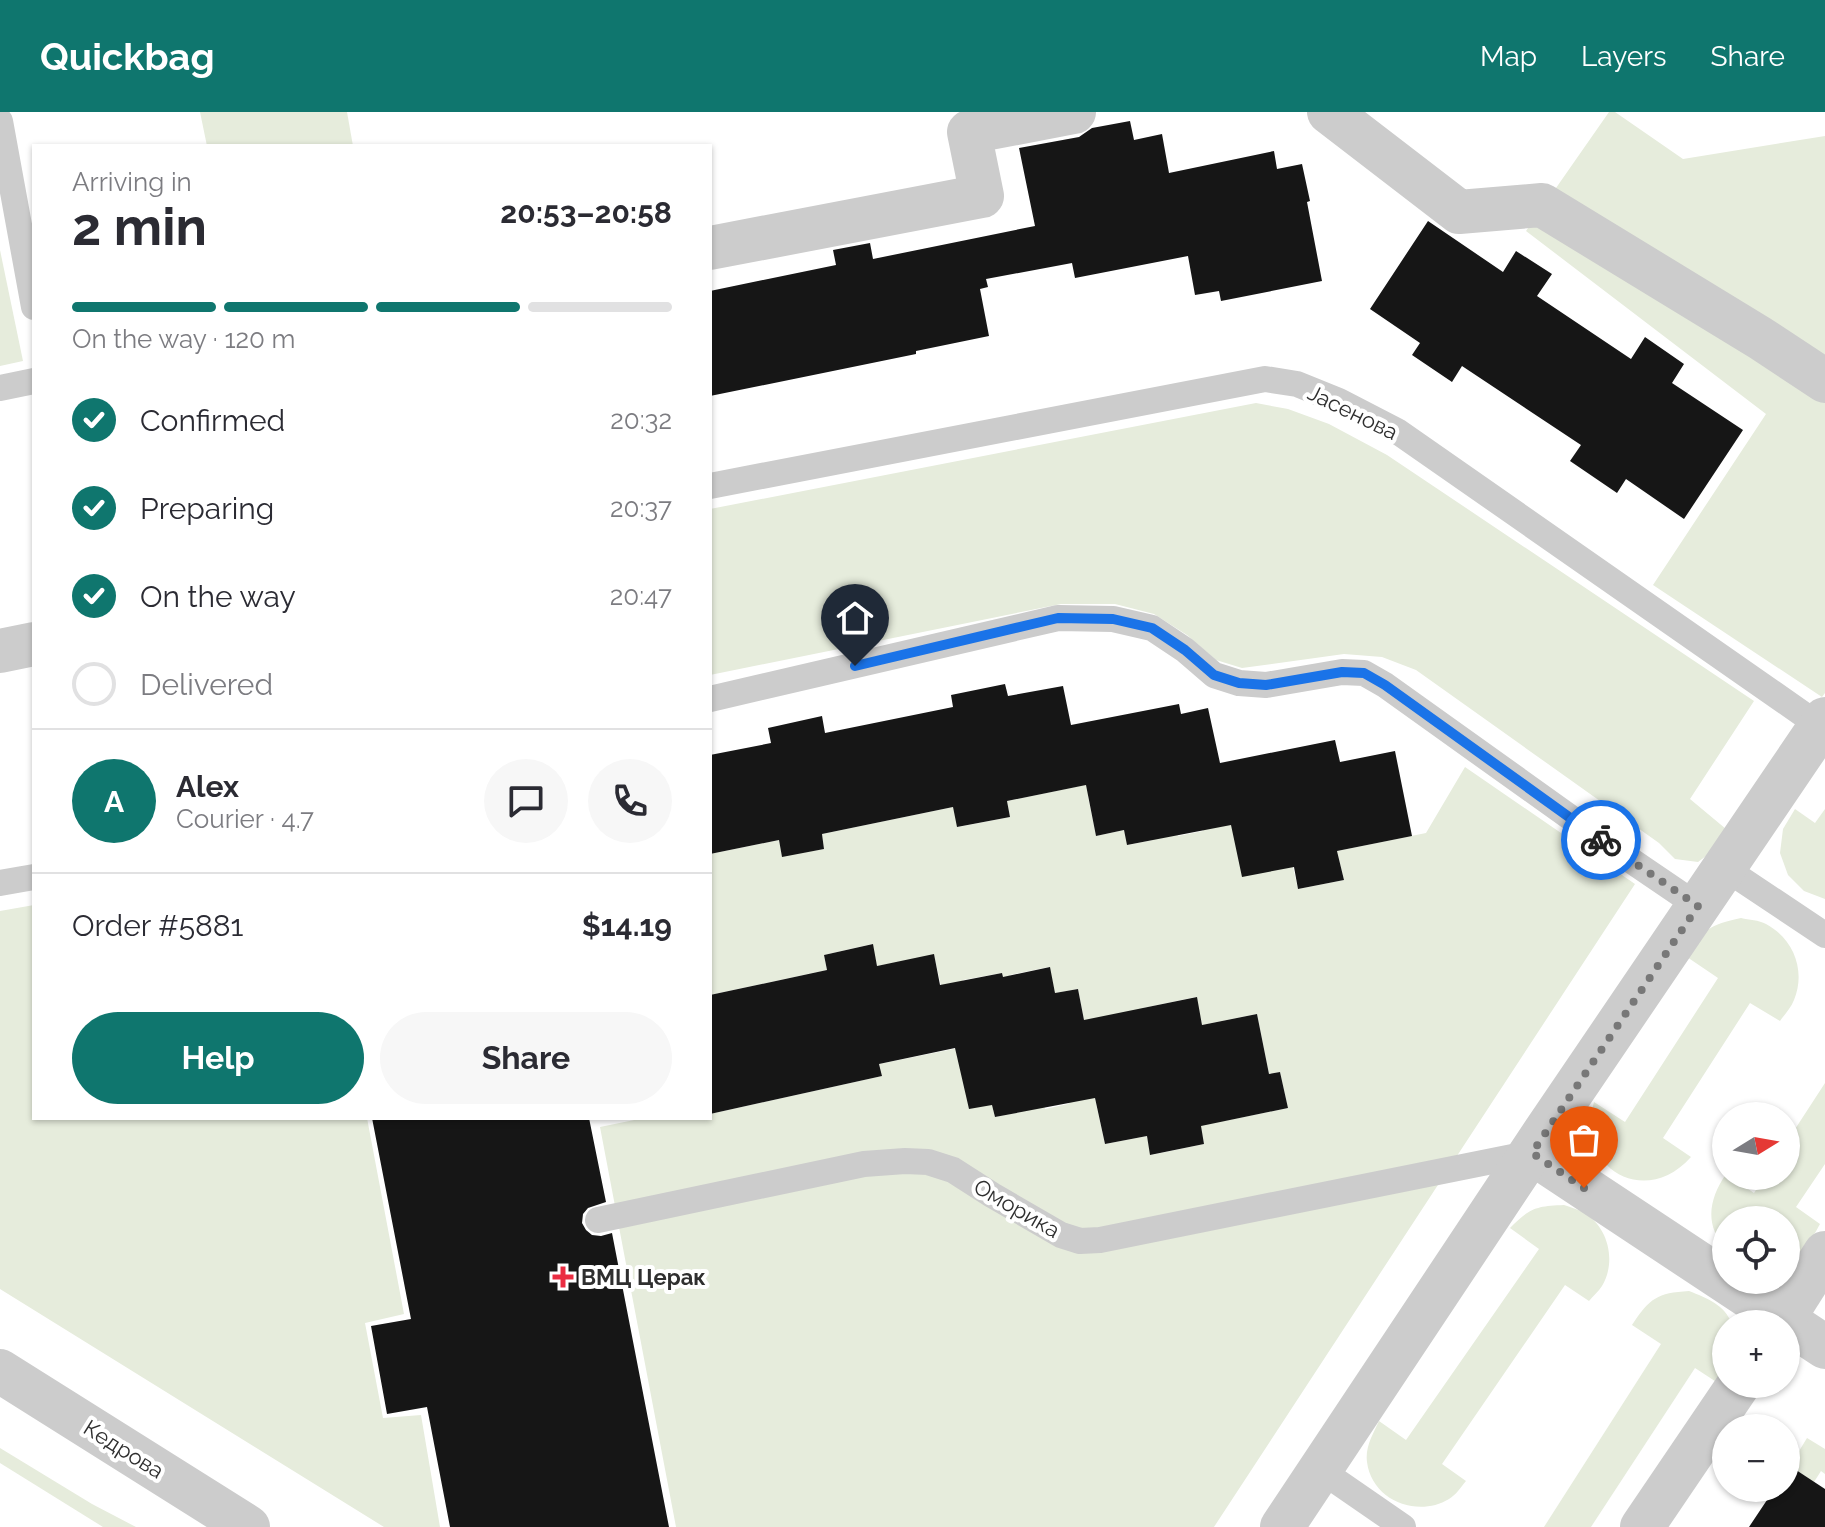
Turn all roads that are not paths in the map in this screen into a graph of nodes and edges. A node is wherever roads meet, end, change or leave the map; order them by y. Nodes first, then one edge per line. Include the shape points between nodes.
1 (1074, 112) edge
2 (1329, 112) edge
3 (0, 121) edge
4 (712, 248) edge
5 (32, 296) edge
6 (32, 381) edge
7 (1825, 381) edge
8 (0, 388) edge
9 (712, 486) edge
10 (32, 644) edge
11 (0, 651) edge
12 (712, 699) edge
13 (1823, 722) edge
14 (1723, 867) junction
15 (32, 877) edge
16 (0, 883) edge
17 (1698, 906) junction
18 (1825, 935) edge
19 (1532, 1153) junction
20 (598, 1220) dead end
21 (1825, 1253) edge
22 (1764, 1310) edge
23 (1789, 1310) edge
24 (1800, 1332) edge
25 (1825, 1347) edge
26 (0, 1371) edge
27 (1730, 1398) edge
28 (1319, 1469) junction
29 (248, 1527) edge
30 (1282, 1527) edge
31 (1403, 1527) edge
32 (1642, 1527) edge

1 - 4 street via 969,132 982,196
2 - 7 street via 1459,212 1542,205
3 - 5 lane
6 - 8 lane
9 - 13 lane, Јасенова via 1265,379 1297,384 1397,431
10 - 11 street
12 - 17 lane via 1058,618 1113,619 1152,628 1214,675 1239,683 1266,685 1364,673
13 - 14 street
14 - 17 street
14 - 18 lane
15 - 16 lane
17 - 19 street
19 - 20 lane, Оморика via 1100,1240 1061,1235 953,1170 905,1161 864,1164
19 - 22 street
19 - 28 street
21 - 23 street
24 - 25 street
26 - 29 street, Кедрова
27 - 32 street
28 - 30 street
28 - 31 lane

